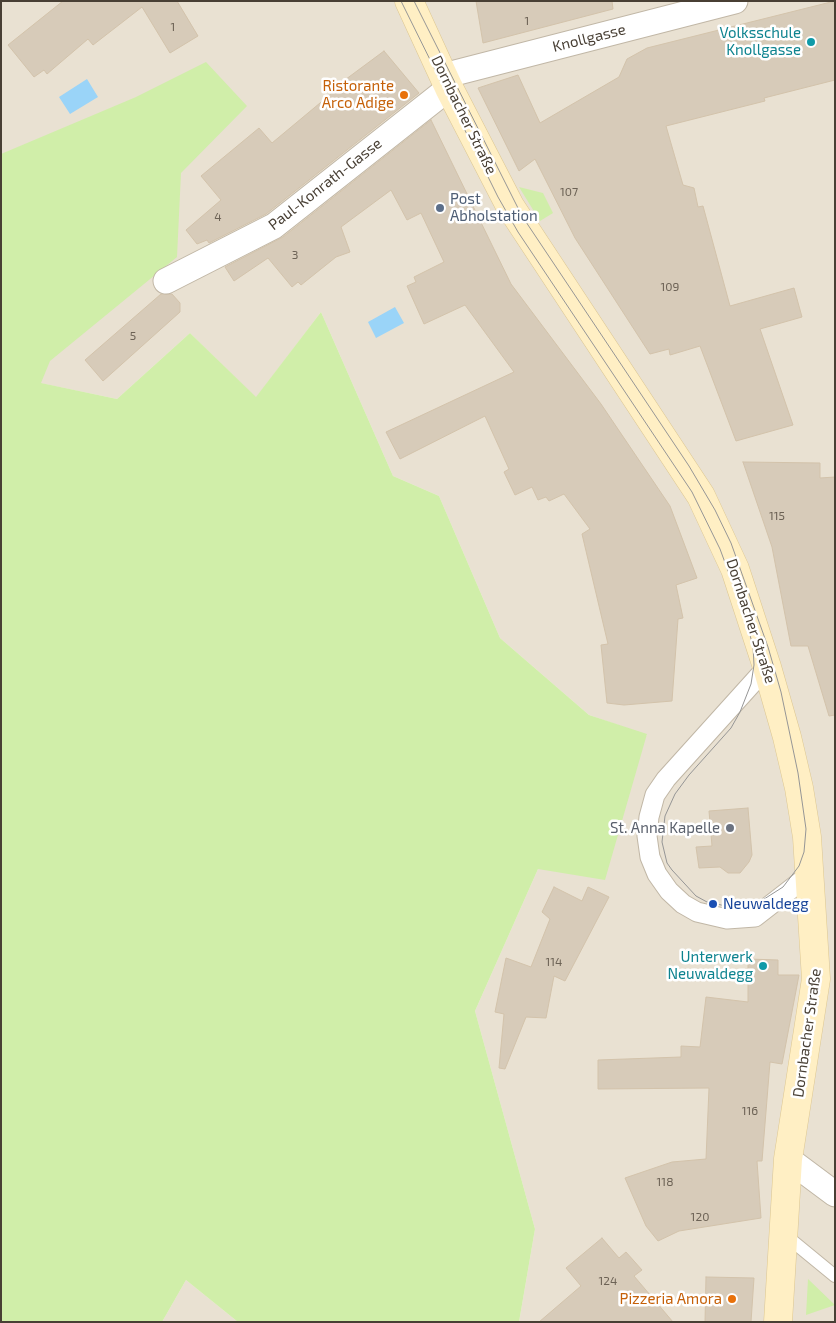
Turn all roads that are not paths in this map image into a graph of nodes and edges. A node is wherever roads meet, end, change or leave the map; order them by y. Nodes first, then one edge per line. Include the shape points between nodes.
1 (409, 1) edge
2 (735, 1) edge
3 (446, 82) junction
4 (166, 281) dead end
5 (767, 667) junction
6 (809, 875) junction
7 (788, 1159) junction
8 (835, 1194) edge
9 (783, 1234) junction
10 (835, 1276) edge
11 (778, 1322) edge

1 - 3 main road, Dornbacher Straße
2 - 3 street, Knollgasse
3 - 4 street, Paul-Konrath-Gasse via 274,226
3 - 5 main road, Dornbacher Straße via 522,225 702,496 734,569
5 - 6 main road, Dornbacher Straße via 799,788
5 - 6 street via 695,745 655,796 647,836 650,856 657,874 683,904 698,912 727,919 755,917
6 - 7 main road, Dornbacher Straße via 816,980
7 - 8 street
7 - 9 main road, Dornbacher Straße
9 - 10 lane
9 - 11 main road, Dornbacher Straße

